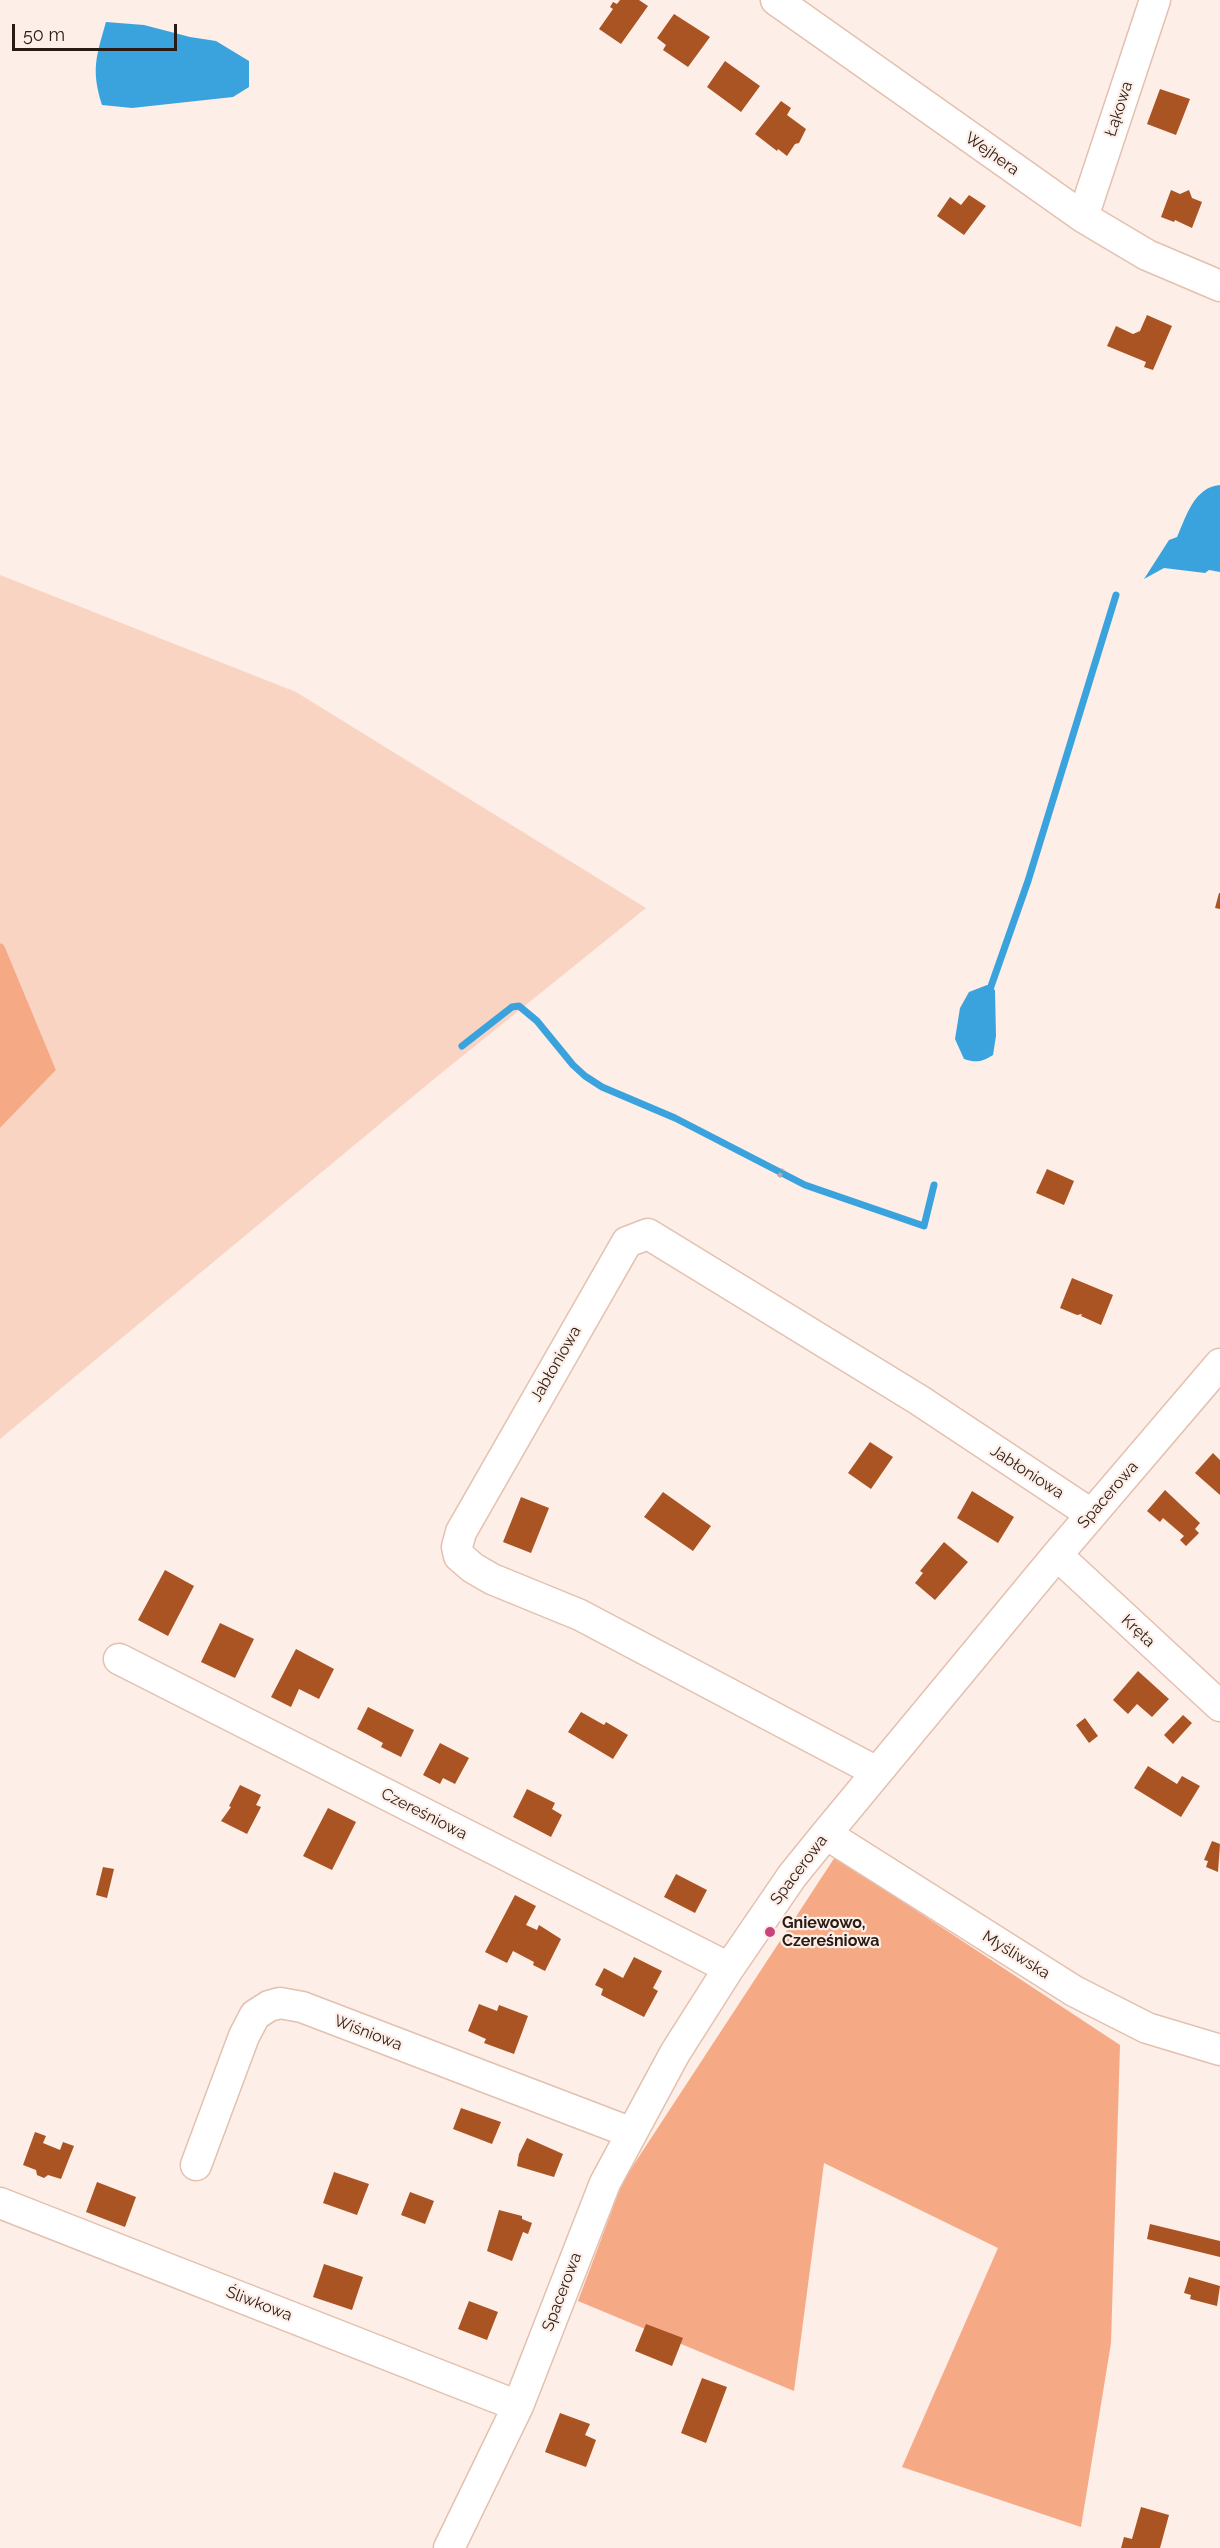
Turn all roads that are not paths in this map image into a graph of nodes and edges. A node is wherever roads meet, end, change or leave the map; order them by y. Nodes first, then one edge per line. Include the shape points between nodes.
1 (776, 0) edge
2 (1155, 0) edge
3 (1083, 217) junction
4 (1220, 286) edge
5 (1220, 1364) edge
6 (1092, 1514) junction
7 (1057, 1555) junction
8 (119, 1659) dead end
9 (1220, 1706) edge
10 (877, 1772) junction
11 (826, 1834) junction
12 (729, 1968) junction
13 (1220, 2050) edge
14 (632, 2133) junction
15 (196, 2165) dead end
16 (0, 2203) edge
17 (518, 2406) junction
18 (449, 2548) edge

1 - 3 street, Wejhera
2 - 3 street, Łąkowa
3 - 4 street, Wejhera via 1147,255
5 - 6 street, Spacerowa
6 - 7 street, Spacerowa
6 - 10 street, Jabłoniowa via 919,1400 648,1234 627,1242 461,1532 459,1556 492,1579 580,1616
7 - 9 street, Kręta
7 - 10 street, Spacerowa
8 - 12 street, Czereśniowa
10 - 11 street, Spacerowa
11 - 12 street, Spacerowa
11 - 13 street, Myśliwska via 1074,1991 1147,2028
12 - 14 street, Spacerowa via 675,2053
14 - 15 street, Wiśniowa via 302,2007 280,2003 255,2015 244,2036
14 - 17 street, Spacerowa via 605,2183
16 - 17 street, Śliwkowa
17 - 18 street, Spacerowa

